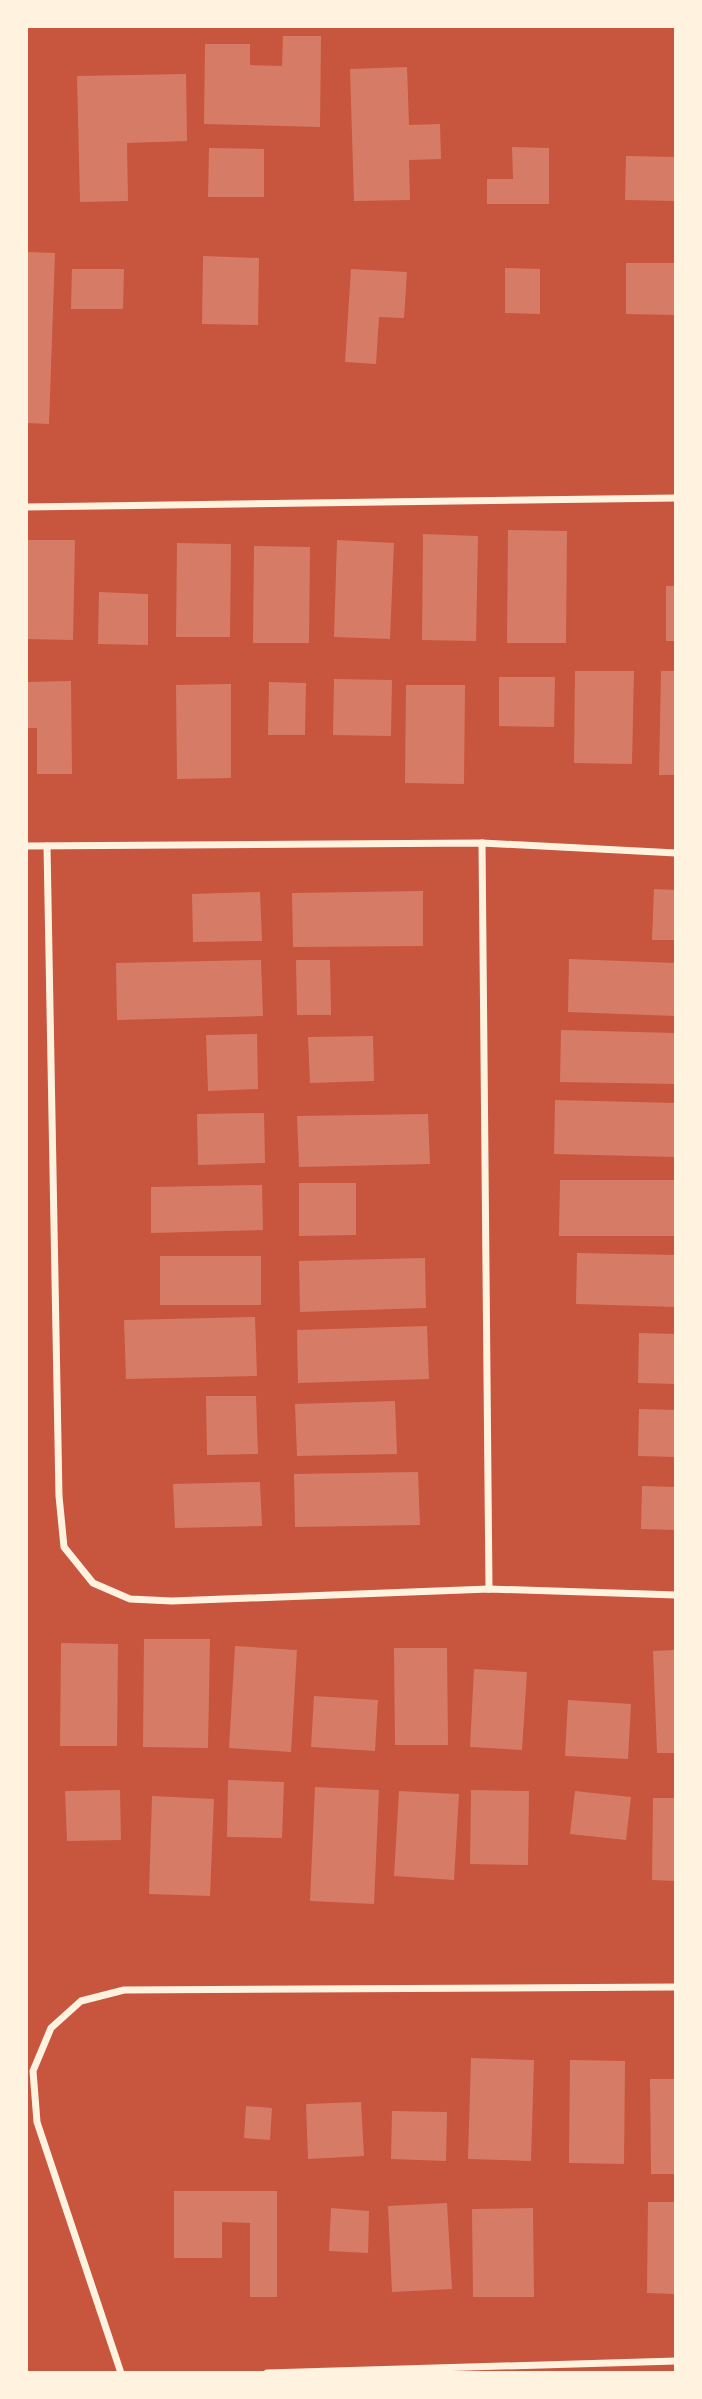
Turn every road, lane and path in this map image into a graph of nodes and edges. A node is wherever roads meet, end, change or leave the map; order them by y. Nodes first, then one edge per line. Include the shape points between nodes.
1 (676, 498) edge
2 (26, 507) edge
3 (482, 843) junction
4 (26, 846) edge
5 (47, 846) junction
6 (676, 853) edge
7 (489, 1589) junction
8 (676, 1595) edge
9 (676, 1987) edge
10 (595, 2361) junction
11 (676, 2361) edge
12 (121, 2373) edge
13 (267, 2373) edge
14 (596, 2373) edge

1 - 2 street
3 - 5 street
3 - 6 street
3 - 7 street
4 - 5 street
5 - 7 street via 59,1496 64,1547 93,1583 130,1599
7 - 8 street
9 - 12 street via 124,1990 81,2001 51,2028 33,2071 37,2122
10 - 11 street
10 - 13 street
10 - 14 street

